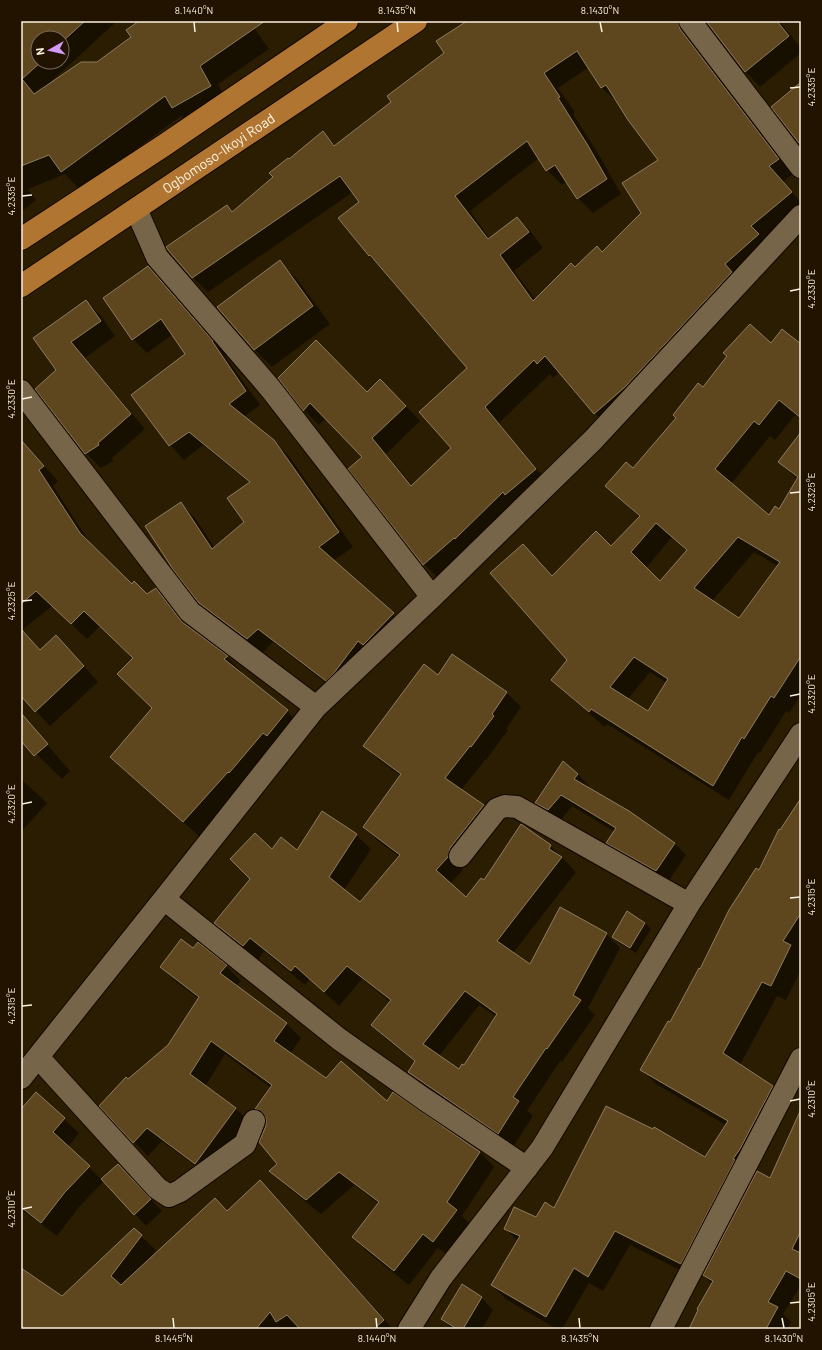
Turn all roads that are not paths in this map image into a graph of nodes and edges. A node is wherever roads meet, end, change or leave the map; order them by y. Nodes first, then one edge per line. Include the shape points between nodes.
1 (347, 21) edge
2 (416, 21) edge
3 (690, 21) edge
4 (801, 167) edge
5 (136, 209) junction
6 (801, 216) edge
7 (21, 239) edge
8 (21, 286) edge
9 (21, 391) edge
10 (432, 597) junction
11 (316, 707) junction
12 (800, 739) edge
13 (460, 856) dead end
14 (164, 899) junction
15 (689, 904) junction
16 (38, 1057) junction
17 (801, 1059) edge
18 (21, 1078) edge
19 (254, 1121) dead end
20 (527, 1168) junction
21 (409, 1329) edge
22 (661, 1329) edge

1 - 7 main road
2 - 5 main road, Ogbomoso-Ikoyi Road
3 - 4 street
5 - 8 main road, Ogbomoso-Ikoyi Road
5 - 10 street via 157,257 270,388
6 - 10 street via 593,440
9 - 11 street via 190,612
10 - 11 street
11 - 14 street
12 - 15 street
13 - 15 street via 497,809 506,806 518,807
14 - 16 street
14 - 20 street via 339,1039
15 - 20 street via 542,1148
16 - 18 street
16 - 19 street via 157,1188 168,1196 180,1191 245,1144
17 - 22 street
20 - 21 street via 442,1278

